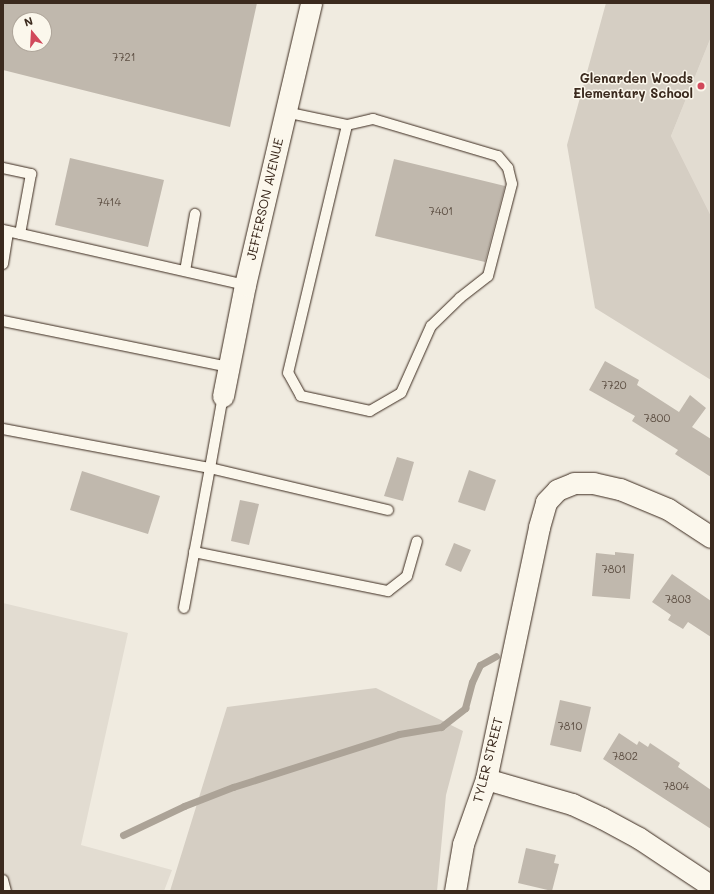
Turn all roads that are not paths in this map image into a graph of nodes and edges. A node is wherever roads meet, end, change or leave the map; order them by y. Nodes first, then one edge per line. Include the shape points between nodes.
1 (311, 3) edge
2 (285, 112) junction
3 (347, 125) junction
4 (3, 168) edge
5 (195, 214) dead end
6 (5, 231) edge
7 (20, 234) junction
8 (3, 264) edge
9 (184, 271) junction
10 (245, 285) junction
11 (3, 321) edge
12 (229, 367) junction
13 (223, 396) joint
14 (3, 429) edge
15 (210, 468) junction
16 (388, 510) dead end
17 (711, 537) edge
18 (417, 541) dead end
19 (194, 552) junction
20 (184, 608) dead end
21 (486, 779) junction
22 (3, 880) edge
23 (711, 886) edge
24 (6, 891) edge
25 (455, 891) edge

1 - 2 street, JEFFERSON AVENUE
2 - 3 lane
2 - 10 street, JEFFERSON AVENUE
3 - 3 lane via 372,120 498,156 508,168 512,184 488,276 431,326 401,393 370,411 301,396 288,373
4 - 7 lane via 31,174
5 - 9 lane
6 - 7 lane
6 - 8 lane
7 - 9 lane
9 - 10 lane
10 - 12 street, JEFFERSON AVENUE
11 - 12 lane
12 - 13 street, JEFFERSON AVENUE
13 - 15 lane
14 - 15 lane
15 - 16 lane
15 - 19 lane
17 - 21 street, TYLER STREET via 668,509 620,489 574,483 557,490 546,502 537,535
18 - 19 lane via 407,576 388,592
19 - 20 lane
21 - 23 street via 572,804 602,818 640,838
21 - 25 street, TYLER STREET via 463,844
22 - 24 lane

